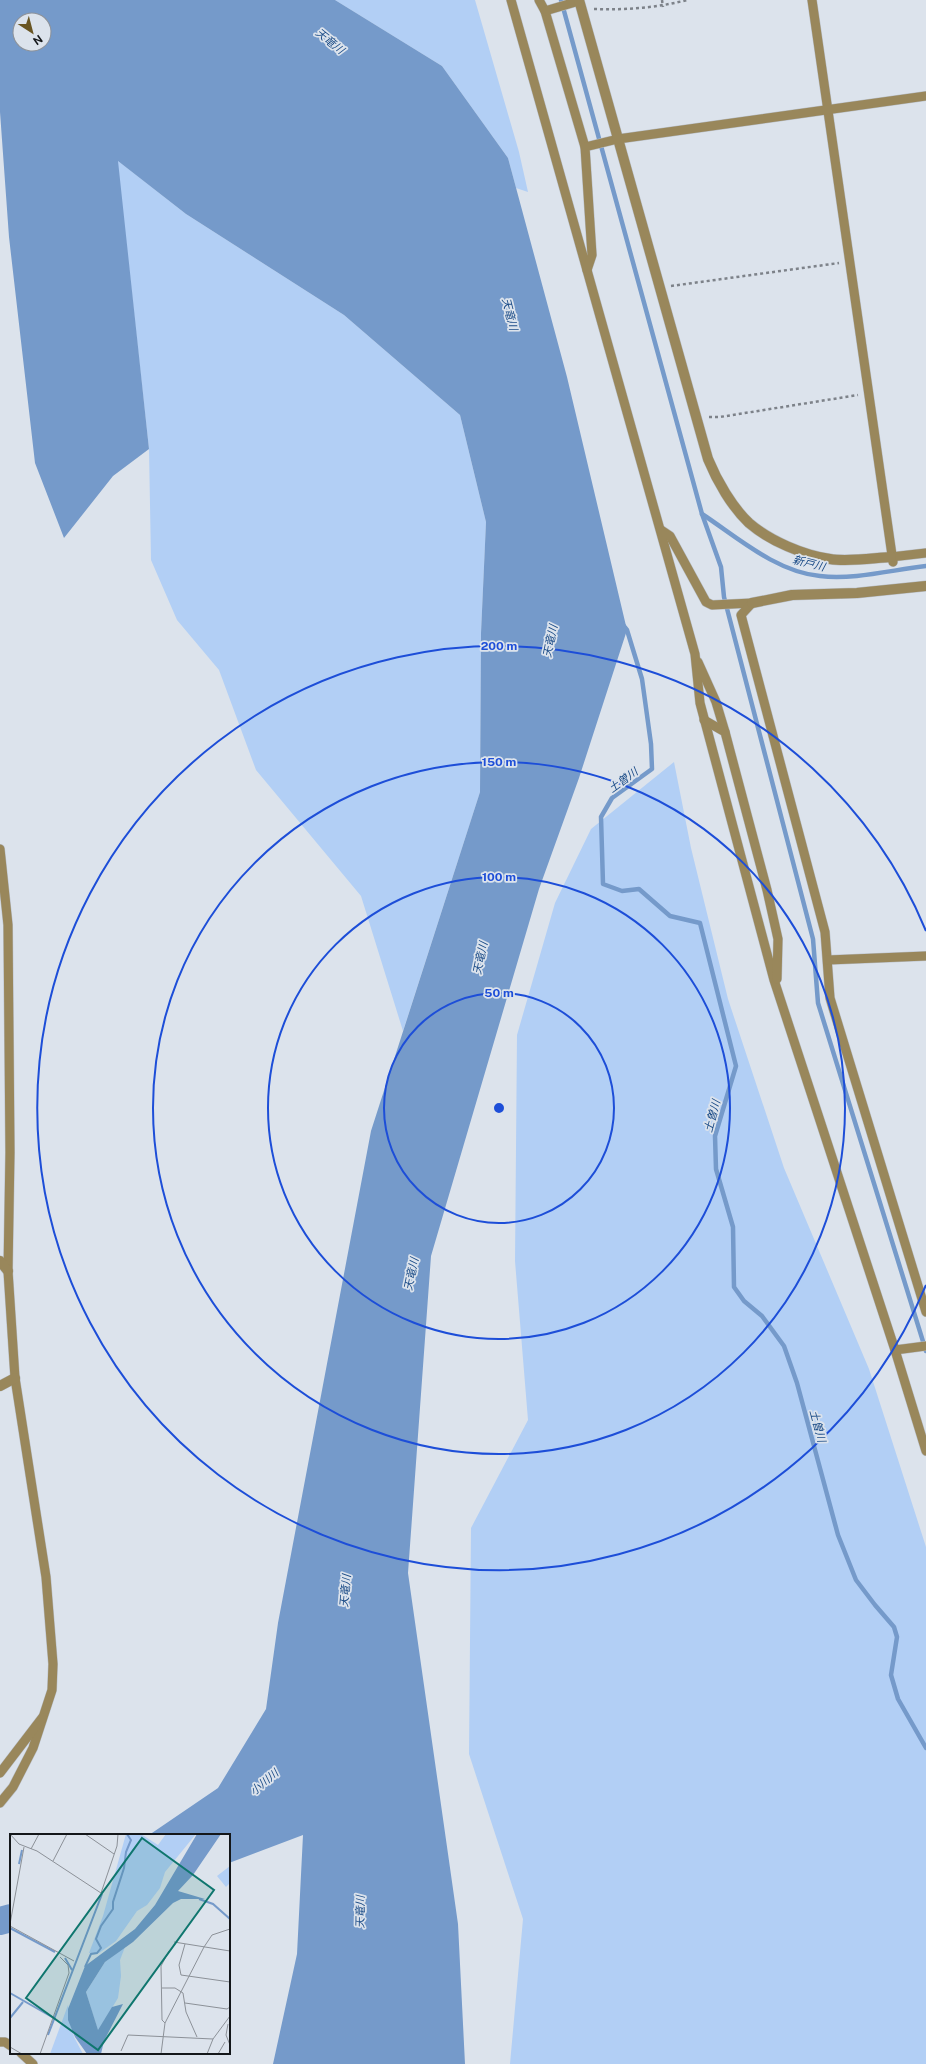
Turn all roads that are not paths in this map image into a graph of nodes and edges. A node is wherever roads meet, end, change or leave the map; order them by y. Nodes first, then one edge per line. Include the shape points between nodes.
1 (511, 0) edge
2 (539, 0) edge
3 (812, 0) edge
4 (578, 3) edge
5 (549, 9) junction
6 (926, 96) edge
7 (828, 110) junction
8 (614, 140) junction
9 (587, 147) junction
10 (588, 270) junction
11 (661, 530) junction
12 (926, 553) edge
13 (892, 560) junction
14 (926, 586) edge
15 (752, 603) junction
16 (695, 654) junction
17 (704, 720) junction
18 (725, 732) junction
19 (0, 849) edge
20 (926, 956) edge
21 (828, 960) junction
22 (777, 988) junction
23 (0, 1261) edge
24 (8, 1271) junction
25 (926, 1312) edge
26 (922, 1347) edge
27 (895, 1350) junction
28 (15, 1378) junction
29 (0, 1386) edge
30 (926, 1451) edge
31 (46, 1714) junction
32 (0, 1773) edge
33 (0, 1803) edge
34 (0, 2042) edge
35 (10, 2045) edge
36 (22, 2054) edge
37 (33, 2064) edge

1 - 10 lane
2 - 5 lane
3 - 7 lane
4 - 5 lane
4 - 8 street
5 - 9 lane
6 - 7 lane
7 - 8 lane
7 - 13 lane
8 - 9 lane
8 - 13 street via 660,288 708,459 726,494 749,523 797,550 831,560
9 - 10 lane via 592,255
10 - 11 lane
11 - 15 lane via 670,536 706,602 715,605
11 - 16 lane
12 - 13 lane
14 - 15 street via 857,593 792,595
15 - 21 lane via 741,614 825,932
16 - 17 lane
16 - 18 lane via 716,702
17 - 18 lane
17 - 22 lane
18 - 22 lane via 778,938
19 - 24 lane via 8,925
20 - 21 lane
21 - 25 lane via 830,998
22 - 27 lane
23 - 24 street
24 - 28 lane
26 - 27 lane
27 - 30 lane
28 - 29 street
28 - 31 lane via 46,1576 54,1664 52,1690
31 - 32 lane
31 - 33 lane via 33,1748 13,1787
34 - 35 lane
36 - 37 lane

